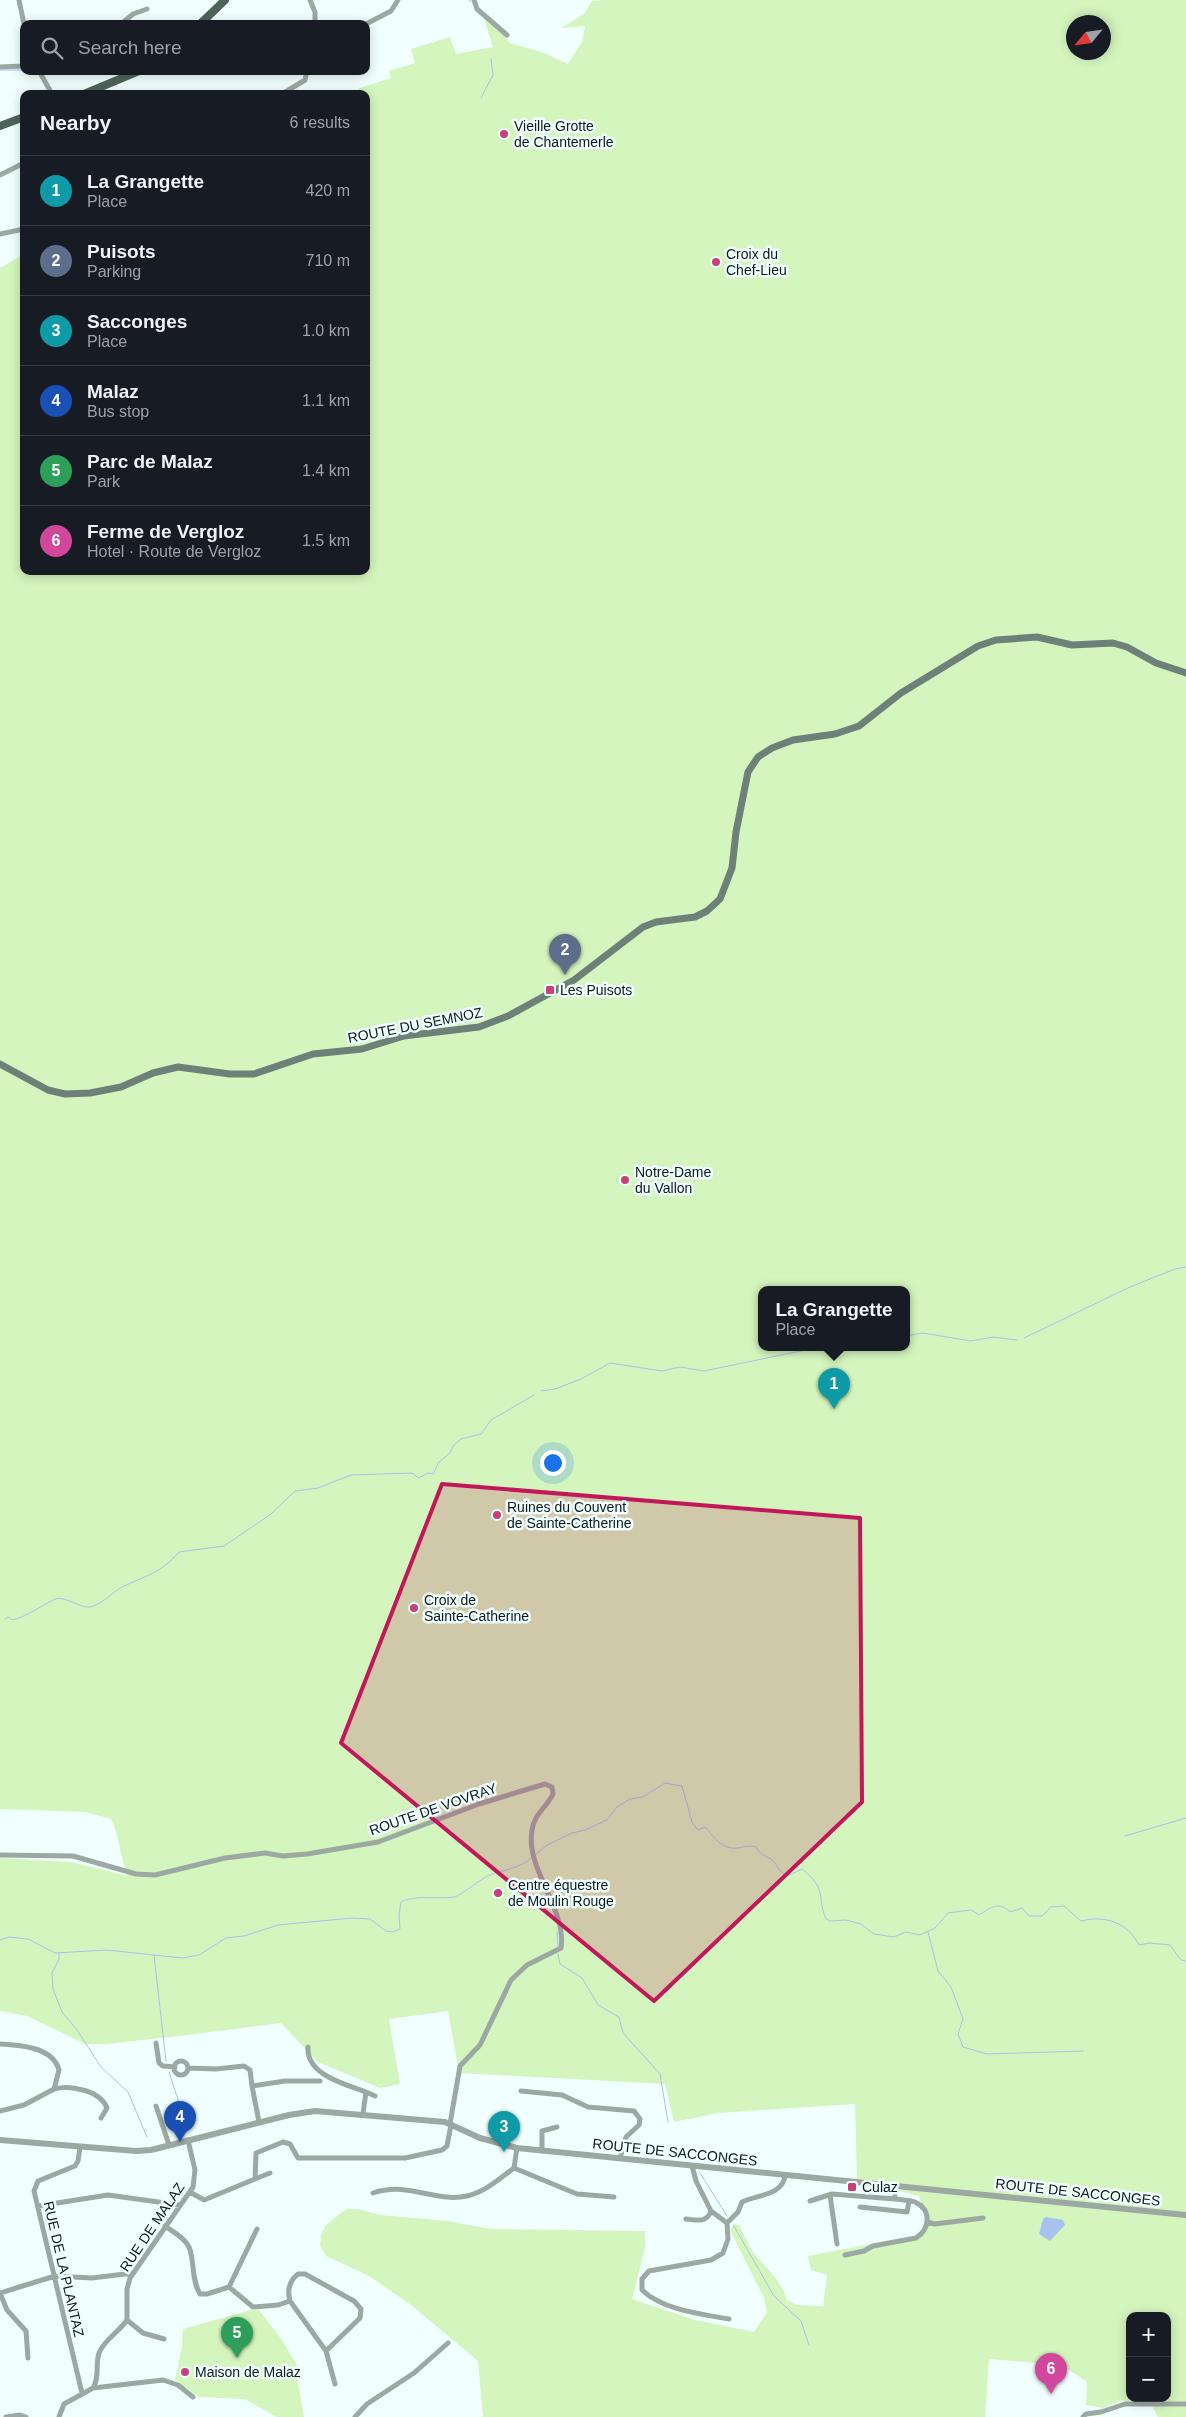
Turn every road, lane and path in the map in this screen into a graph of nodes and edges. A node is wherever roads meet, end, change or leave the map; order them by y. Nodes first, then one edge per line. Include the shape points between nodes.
1 (19, 0) edge
2 (225, 0) edge
3 (310, 0) edge
4 (398, 0) edge
5 (474, 0) edge
6 (147, 9) dead end
7 (23, 20) edge
8 (126, 20) edge
9 (204, 20) edge
10 (315, 20) edge
11 (370, 22) edge
12 (507, 35) dead end
13 (20, 66) edge
14 (0, 67) edge
15 (41, 75) edge
16 (129, 75) edge
17 (306, 75) edge
18 (50, 90) edge
19 (93, 90) edge
20 (289, 90) edge
21 (20, 118) edge
22 (0, 126) edge
23 (20, 165) edge
24 (0, 174) edge
25 (20, 227) edge
26 (20, 229) edge
27 (16, 230) junction
28 (0, 234) edge
29 (1186, 673) edge
30 (0, 1064) edge
31 (0, 1854) edge
32 (156, 2043) dead end
33 (0, 2044) edge
34 (308, 2047) dead end
35 (174, 2068) junction
36 (188, 2068) junction
37 (320, 2081) dead end
38 (252, 2086) junction
39 (54, 2089) junction
40 (521, 2091) dead end
41 (366, 2092) junction
42 (375, 2096) dead end
43 (156, 2106) dead end
44 (0, 2111) edge
45 (363, 2114) junction
46 (101, 2118) dead end
47 (260, 2122) junction
48 (451, 2124) junction
49 (557, 2127) dead end
50 (0, 2140) edge
51 (188, 2140) junction
52 (169, 2145) junction
53 (80, 2147) junction
54 (517, 2148) junction
55 (542, 2151) junction
56 (620, 2158) junction
57 (692, 2166) junction
58 (514, 2168) junction
59 (270, 2173) dead end
60 (785, 2176) junction
61 (255, 2179) junction
62 (895, 2189) dead end
63 (190, 2192) junction
64 (373, 2193) dead end
65 (830, 2194) junction
66 (614, 2197) dead end
67 (895, 2199) junction
68 (909, 2201) junction
69 (810, 2202) dead end
70 (180, 2205) junction
71 (38, 2206) junction
72 (860, 2207) dead end
73 (711, 2211) junction
74 (1186, 2215) edge
75 (983, 2218) dead end
76 (686, 2219) dead end
77 (927, 2222) junction
78 (727, 2223) junction
79 (165, 2226) junction
80 (257, 2229) dead end
81 (837, 2244) dead end
82 (845, 2256) dead end
83 (133, 2273) junction
84 (55, 2276) junction
85 (229, 2287) junction
86 (0, 2293) edge
87 (290, 2301) junction
88 (728, 2319) dead end
89 (127, 2320) junction
90 (164, 2339) dead end
91 (448, 2342) dead end
92 (326, 2352) junction
93 (28, 2358) dead end
94 (335, 2384) dead end
95 (93, 2388) junction
96 (82, 2393) junction
97 (193, 2397) dead end
98 (1186, 2404) edge
99 (6, 2417) edge
100 (26, 2417) edge
101 (59, 2417) edge
102 (355, 2417) edge
103 (1083, 2417) edge

1 - 7 street
2 - 9 main road
3 - 10 street via 316,12
4 - 11 street via 391,11
5 - 12 street via 477,9
6 - 8 street
13 - 14 street
15 - 18 street
16 - 19 main road
17 - 20 street via 305,80
21 - 22 main road
23 - 24 street
25 - 27 street
26 - 27 street
27 - 28 street
29 - 30 main road, ROUTE DU SEMNOZ via 1113,644 1072,645 1037,638 991,641 973,648 909,688 859,726 835,734 793,740 765,752 753,762 747,778 732,868 724,891 714,906 695,917 643,927 574,980 494,1022 464,1030 404,1036 362,1049 313,1054 254,1074 178,1067 153,1073 121,1087 90,1093 48,1090
31 - 48 street, ROUTE DE VOVRAY via 73,1856 136,1874 155,1875 198,1863 254,1854 307,1854 351,1848 548,1784 553,1794 535,1817 533,1855 561,1933 561,1948 527,1965 511,1980 480,2044 460,2066
32 - 35 street via 158,2063
33 - 39 street via 33,2049 53,2058 59,2070
34 - 41 street via 308,2056 318,2070
35 - 36 street via 182,2061
35 - 36 street via 180,2075 186,2074
36 - 38 street via 244,2066 250,2070
37 - 38 street via 285,2081
38 - 47 street
39 - 44 street via 24,2105
39 - 46 street via 73,2088 94,2094 106,2105 106,2112
40 - 56 street via 562,2094 588,2107 634,2111 640,2119 639,2125 626,2138
41 - 42 street
41 - 45 street
43 - 52 street
45 - 47 street, ROUTE DE SACCONGES via 315,2111
45 - 48 street, ROUTE DE SACCONGES
47 - 51 street, ROUTE DE SACCONGES
48 - 54 street, ROUTE DE SACCONGES via 480,2138
48 - 61 street via 447,2146 442,2150 405,2158 298,2158 290,2144 283,2142 256,2154
49 - 55 street via 542,2131
50 - 53 street, ROUTE DE SACCONGES
51 - 52 street, ROUTE DE SACCONGES
51 - 63 street, RUE DE MALAZ via 195,2177
52 - 53 street, ROUTE DE SACCONGES via 136,2151
53 - 71 street, RUE DE LA PLANTAZ via 75,2166 40,2179 35,2184
54 - 55 street, ROUTE DE SACCONGES
54 - 58 street
55 - 56 street, ROUTE DE SACCONGES
56 - 57 street, ROUTE DE SACCONGES
57 - 60 street, ROUTE DE SACCONGES
57 - 73 street
58 - 64 street via 483,2190 466,2196 446,2197 401,2188
58 - 66 street via 576,2194
59 - 61 street
60 - 74 street, ROUTE DE SACCONGES
60 - 78 street via 785,2182 779,2189 742,2202 738,2212
61 - 63 street via 204,2200
62 - 67 street
63 - 70 street, RUE DE MALAZ
65 - 67 street
65 - 69 street
65 - 81 street
67 - 68 street
68 - 72 street via 907,2212
68 - 77 street via 922,2206
70 - 71 street via 108,2195
70 - 79 street, RUE DE MALAZ
71 - 84 street, RUE DE LA PLANTAZ
73 - 76 street via 703,2220
73 - 78 street
75 - 77 street via 935,2224
77 - 82 street via 927,2227 916,2238 873,2246
78 - 88 street via 728,2239 723,2253 711,2260 649,2271 642,2279 642,2290 650,2298 689,2312
79 - 83 street, RUE DE MALAZ
79 - 85 street via 189,2248 200,2294
80 - 85 street
83 - 84 street via 92,2278
83 - 89 street, RUE DE MALAZ via 127,2288
84 - 86 street
84 - 96 street, RUE DE LA PLANTAZ
85 - 87 street via 253,2307
86 - 93 street via 7,2310 26,2331
87 - 92 street
87 - 92 street via 288,2292 292,2279 298,2274 305,2274 354,2301 361,2309 360,2318
89 - 90 street via 143,2333
89 - 95 street via 100,2351 98,2380
91 - 102 street via 414,2373 367,2404
92 - 94 street
95 - 96 street
95 - 97 street via 167,2380
96 - 101 street via 64,2404
98 - 103 street via 1125,2404
99 - 100 street

